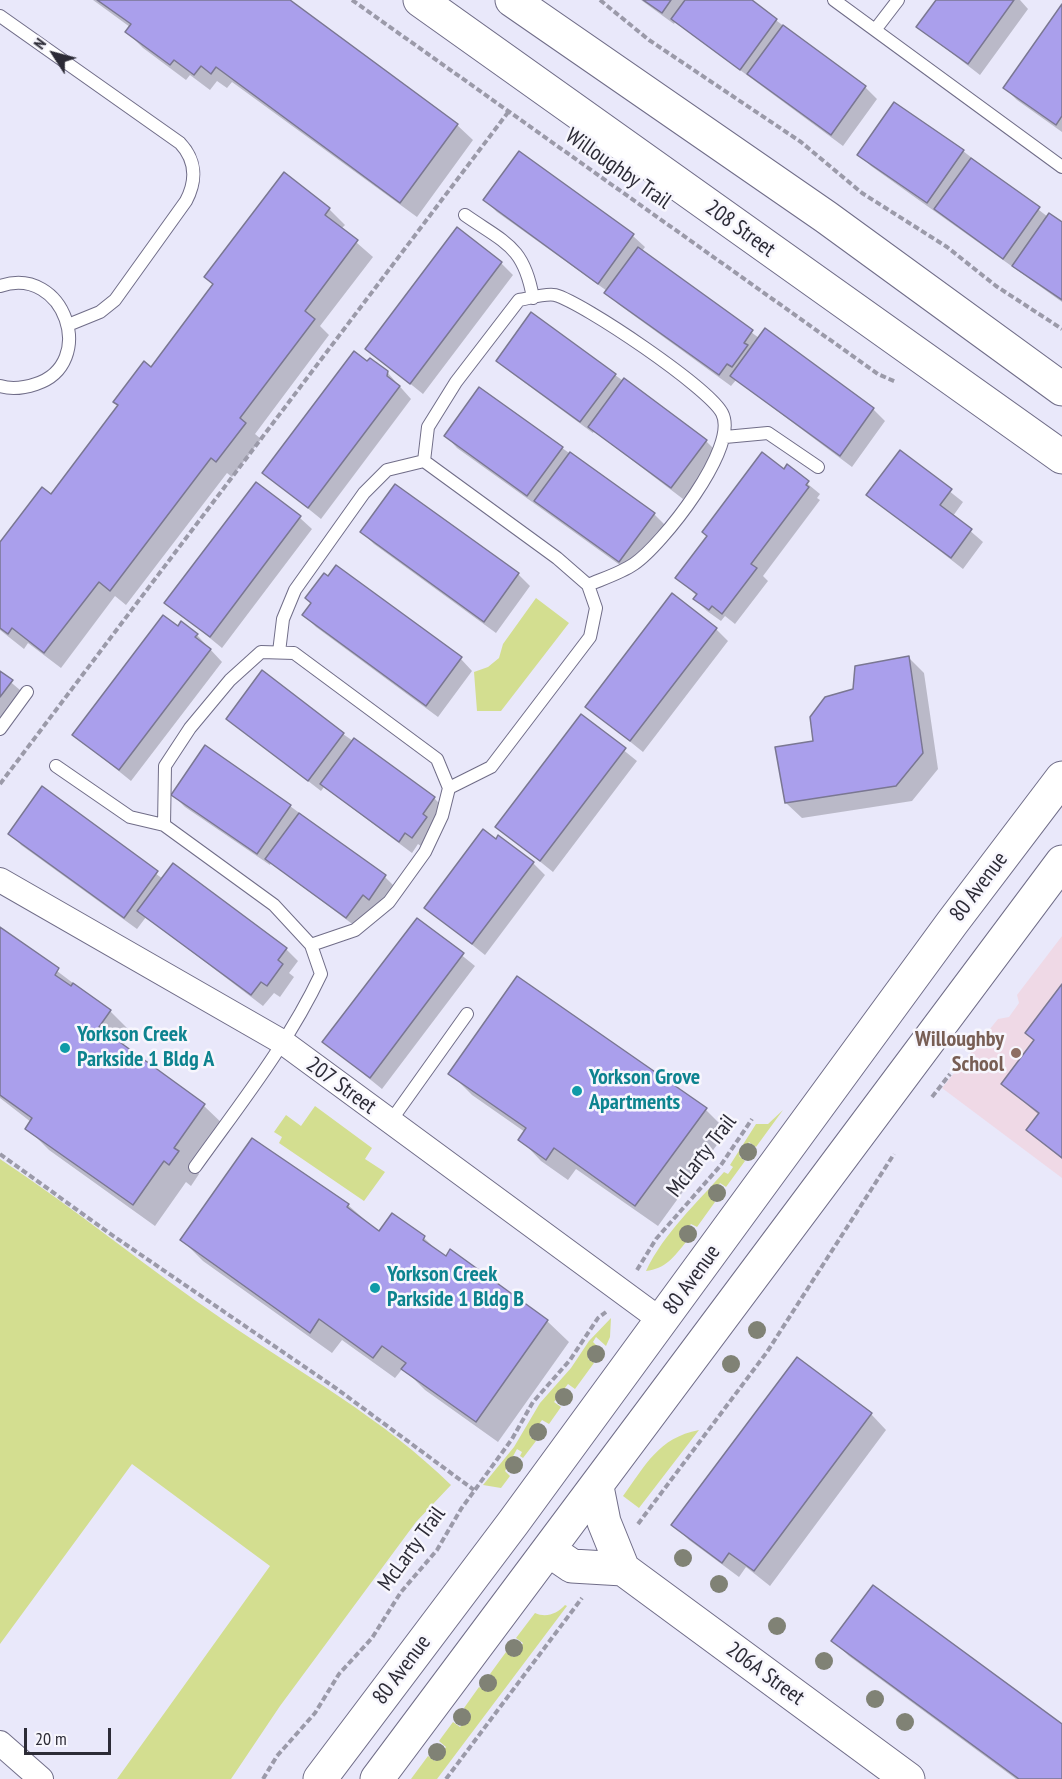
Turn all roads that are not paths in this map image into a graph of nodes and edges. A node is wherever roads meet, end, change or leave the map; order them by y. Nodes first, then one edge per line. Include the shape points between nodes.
1 (420, 0) edge
2 (512, 0) edge
3 (834, 0) edge
4 (898, 0) edge
5 (0, 16) edge
6 (875, 30) junction
7 (1061, 164) edge
8 (465, 215) dead end
9 (0, 286) edge
10 (533, 298) junction
11 (68, 325) junction
12 (0, 386) edge
13 (1062, 388) edge
14 (725, 437) junction
15 (1062, 457) edge
16 (424, 461) junction
17 (818, 467) dead end
18 (588, 585) junction
19 (279, 652) junction
20 (27, 692) dead end
21 (0, 729) edge
22 (56, 766) dead end
23 (1062, 778) edge
24 (449, 788) junction
25 (164, 825) junction
26 (1062, 862) edge
27 (0, 880) edge
28 (311, 945) junction
29 (467, 1014) dead end
30 (284, 1044) junction
31 (390, 1122) junction
32 (195, 1167) dead end
33 (662, 1321) junction
34 (597, 1487) junction
35 (550, 1551) junction
36 (623, 1569) junction
37 (0, 1743) edge
38 (41, 1779) edge
39 (320, 1779) edge
40 (377, 1779) edge
41 (908, 1779) edge

1 - 15 main road, 208 Street
2 - 13 main road via 826,217
3 - 6 lane
4 - 6 lane
5 - 11 lane via 180,143 189,152 194,170 186,201 115,300 100,312
6 - 7 lane
8 - 10 lane via 518,252 529,273
9 - 11 lane via 27,284 44,291 58,303
10 - 14 lane via 554,294 593,313 693,383 722,413
10 - 16 lane via 519,300 456,382 428,427
11 - 12 lane via 66,355 56,371 25,388
14 - 17 lane via 768,432
14 - 18 lane via 711,471 671,526 634,564
16 - 18 lane
16 - 19 lane via 387,470 364,493 295,590 283,618
18 - 24 lane via 596,608 590,637 491,767
19 - 24 lane via 294,653 437,759
19 - 25 lane via 261,652 230,680 190,728 165,766
20 - 21 lane
22 - 25 lane via 130,818
23 - 33 main road, 80 Avenue
24 - 28 lane via 442,816 425,852 389,902 355,930
25 - 28 lane via 274,904
26 - 34 main road, 80 Avenue
27 - 30 street, 207 Street
28 - 30 lane via 321,974
29 - 31 lane
30 - 31 street, 207 Street
30 - 32 lane
31 - 33 street, 207 Street
33 - 39 main road, 80 Avenue
34 - 35 main road, 80 Avenue
34 - 36 main road via 604,1522
35 - 36 main road via 572,1566
35 - 40 main road, 80 Avenue
36 - 41 main road, 206A Street
37 - 38 street

